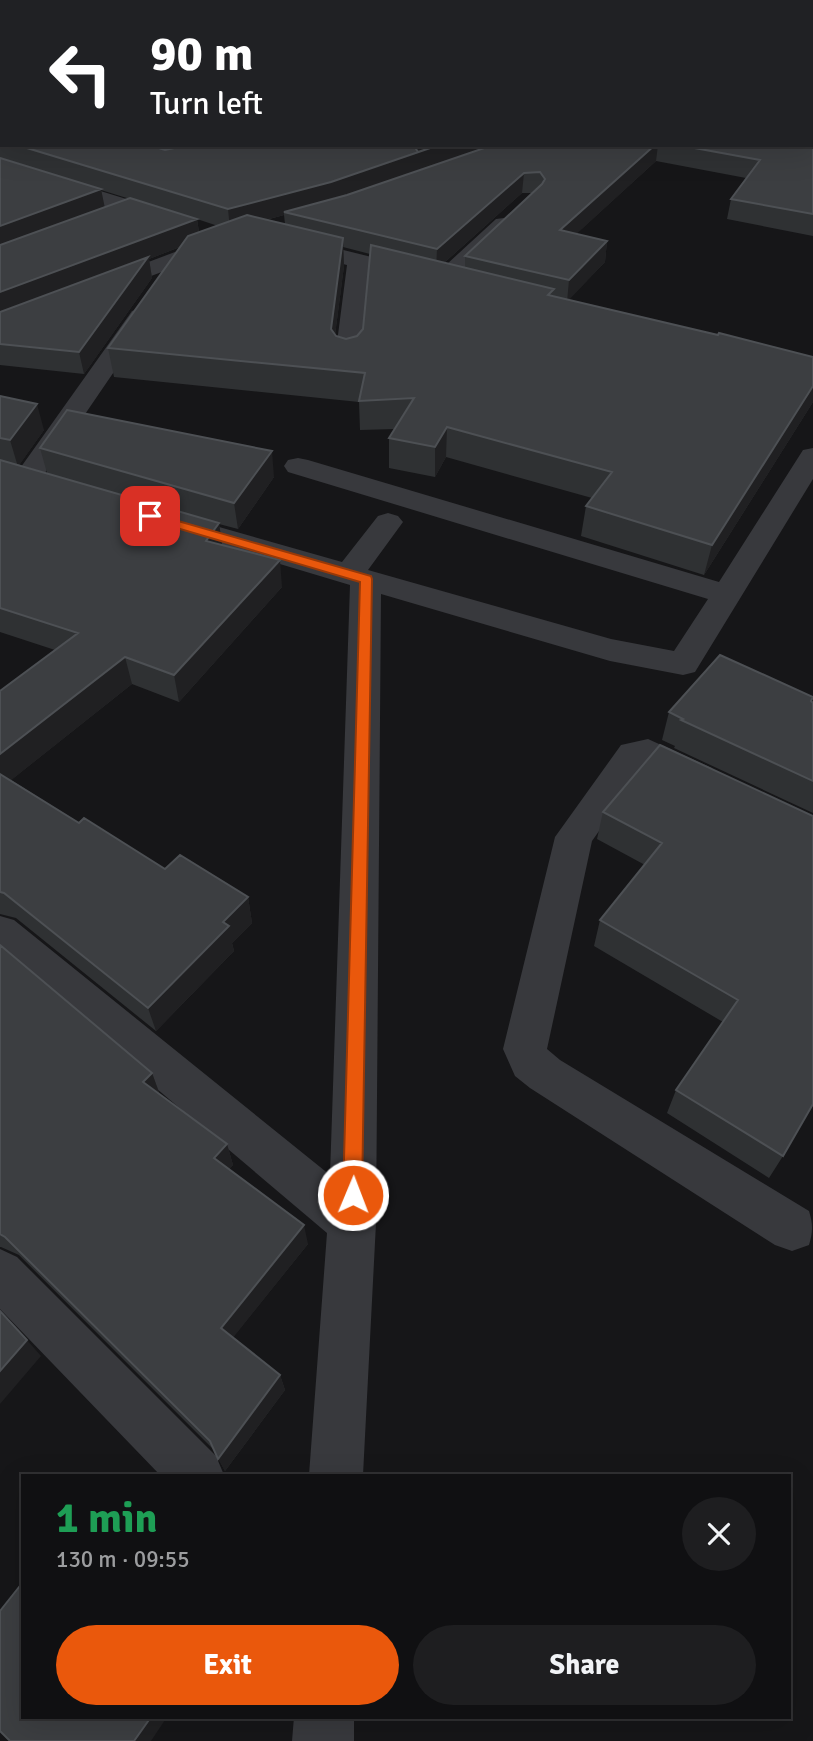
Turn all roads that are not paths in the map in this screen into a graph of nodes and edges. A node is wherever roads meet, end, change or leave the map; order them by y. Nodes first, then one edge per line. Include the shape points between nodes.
1 (0, 166) edge
2 (522, 208) edge
3 (132, 209) junction
4 (96, 222) edge
5 (272, 240) edge
6 (182, 257) junction
7 (359, 261) junction
8 (442, 281) junction
9 (469, 288) edge
10 (0, 326) edge
11 (348, 358) edge
12 (813, 456) edge
13 (298, 466) dead end
14 (13, 477) edge
15 (65, 492) edge
16 (142, 514) edge
17 (388, 522) dead end
18 (358, 577) junction
19 (726, 594) junction
20 (730, 792) edge
21 (0, 932) edge
22 (352, 1223) junction
23 (792, 1228) dead end
24 (0, 1274) edge
25 (196, 1474) edge
26 (336, 1474) edge
27 (324, 1719) edge
28 (323, 1741) edge

1 - 3 street
2 - 8 street
3 - 4 street
3 - 6 street via 233,237
5 - 7 street
6 - 10 street
6 - 14 street
7 - 8 street
7 - 11 street
8 - 9 street
12 - 19 street
13 - 19 street
14 - 15 street
16 - 18 street
17 - 18 street
18 - 19 street via 610,649 683,664
18 - 22 street
20 - 23 street via 648,752 634,754 574,837 526,1049 530,1062 545,1074
21 - 22 street
22 - 26 street
24 - 25 street
27 - 28 street

